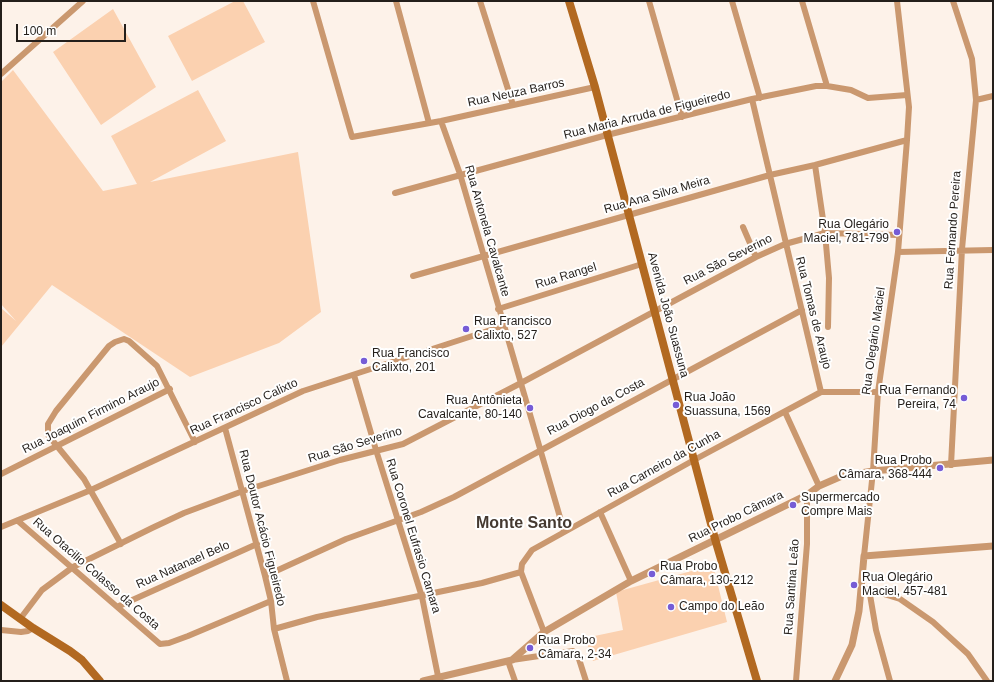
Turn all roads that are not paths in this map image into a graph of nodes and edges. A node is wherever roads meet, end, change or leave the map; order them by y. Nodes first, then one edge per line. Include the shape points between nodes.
1 (84, 1) edge
2 (313, 1) edge
3 (396, 1) edge
4 (480, 1) edge
5 (570, 1) edge
6 (648, 1) edge
7 (732, 1) edge
8 (802, 1) edge
9 (897, 1) edge
10 (953, 1) edge
11 (1, 74) edge
12 (827, 86) junction
13 (595, 87) junction
14 (907, 95) junction
15 (993, 96) edge
16 (760, 98) junction
17 (752, 99) junction
18 (976, 100) junction
19 (513, 105) junction
20 (682, 117) junction
21 (441, 121) junction
22 (429, 123) junction
23 (607, 136) junction
24 (907, 140) junction
25 (814, 165) junction
26 (460, 174) junction
27 (770, 175) junction
28 (395, 193) dead end
29 (628, 214) junction
30 (744, 227) dead end
31 (825, 233) junction
32 (898, 235) junction
33 (785, 244) junction
34 (962, 250) junction
35 (993, 250) edge
36 (898, 252) junction
37 (484, 256) junction
38 (756, 257) junction
39 (642, 264) junction
40 (413, 276) dead end
41 (498, 309) junction
42 (802, 310) junction
43 (654, 311) junction
44 (503, 326) junction
45 (828, 327) dead end
46 (354, 375) junction
47 (673, 378) junction
48 (521, 383) junction
49 (170, 389) junction
50 (821, 392) junction
51 (878, 392) junction
52 (785, 412) junction
53 (225, 428) junction
54 (195, 442) junction
55 (57, 446) junction
56 (376, 450) junction
57 (540, 450) junction
58 (694, 460) junction
59 (993, 460) edge
60 (951, 465) junction
61 (873, 471) junction
62 (1, 474) edge
63 (819, 486) junction
64 (91, 490) junction
65 (243, 491) junction
66 (807, 495) junction
67 (600, 512) junction
68 (399, 520) junction
69 (18, 521) junction
70 (1, 527) edge
71 (564, 531) junction
72 (715, 539) junction
73 (121, 544) junction
74 (257, 544) junction
75 (993, 546) edge
76 (864, 556) junction
77 (73, 567) junction
78 (521, 572) junction
79 (265, 576) junction
80 (631, 582) junction
81 (861, 587) junction
82 (869, 589) junction
83 (422, 597) junction
84 (271, 601) junction
85 (1, 605) edge
86 (119, 606) junction
87 (20, 619) junction
88 (33, 628) junction
89 (274, 629) junction
90 (1, 630) edge
91 (544, 632) junction
92 (510, 661) junction
93 (439, 679) edge
94 (100, 681) edge
95 (287, 681) edge
96 (423, 681) edge
97 (515, 681) edge
98 (586, 681) edge
99 (757, 681) edge
100 (796, 681) edge
101 (835, 681) edge
102 (890, 681) edge
103 (987, 681) edge

1 - 11 street
2 - 22 street, Rua Neuza Barros via 352,137
3 - 22 street
4 - 19 street
5 - 13 main road, Avenida João Suassuna
6 - 20 street
7 - 16 street
8 - 12 street
9 - 14 street, Rua Olegário Maciel
10 - 18 street, Rua Fernando Pereira via 972,59
12 - 14 street, Rua Maria Arruda de Figueiredo via 858,92 868,98
12 - 16 street, Rua Maria Arruda de Figueiredo
13 - 19 street, Rua Neuza Barros
13 - 23 main road, Avenida João Suassuna
14 - 24 street, Rua Olegário Maciel
15 - 18 street
16 - 17 street, Rua Maria Arruda de Figueiredo
17 - 20 street, Rua Maria Arruda de Figueiredo
17 - 27 street, Rua Tomas de Araujo
18 - 34 street, Rua Fernando Pereira
19 - 21 street, Rua Neuza Barros
20 - 23 street, Rua Maria Arruda de Figueiredo
21 - 22 street, Rua Neuza Barros
21 - 26 street, Rua Antonela Cavalcante
23 - 26 street, Rua Maria Arruda de Figueiredo
23 - 29 main road, Avenida João Suassuna
24 - 25 street, Rua Ana Silva Meira
24 - 32 street, Rua Olegário Maciel
25 - 27 street, Rua Ana Silva Meira
25 - 31 street
26 - 28 street, Rua Maria Arruda de Figueiredo
26 - 37 street, Rua Antonela Cavalcante
27 - 29 street, Rua Ana Silva Meira
27 - 33 street, Rua Tomas de Araujo
29 - 37 street, Rua Ana Silva Meira
29 - 39 main road, Avenida João Suassuna
30 - 38 street
31 - 32 street, Rua São Severino
31 - 33 street, Rua São Severino
31 - 45 street via 830,288
32 - 36 street, Rua Olegário Maciel
33 - 38 street, Rua São Severino
33 - 42 street, Rua Tomas de Araujo
34 - 35 street
34 - 36 street
34 - 60 street, Rua Fernando Pereira
36 - 51 street, Rua Olegário Maciel
37 - 40 street, Rua Ana Silva Meira
37 - 41 street, Rua Antonela Cavalcante
38 - 43 street, Rua São Severino
39 - 41 street, Rua Rangel
39 - 43 main road, Avenida João Suassuna
41 - 44 street, Rua Antonela Cavalcante
42 - 47 street, Rua Diogo da Costa
42 - 50 street, Rua Tomas de Araujo
43 - 47 main road, Avenida João Suassuna
43 - 48 street, Rua São Severino
44 - 46 street, Rua Francisco Calixto
44 - 48 street, Rua Antonela Cavalcante
46 - 53 street, Rua Francisco Calixto via 303,391
46 - 56 street, Rua Coronel Eufrasio Camara
47 - 57 street, Rua Diogo da Costa
47 - 58 main road, Avenida João Suassuna
48 - 56 street, Rua São Severino via 403,444
48 - 57 street, Rua Antonela Cavalcante
49 - 54 street
49 - 55 street, Rua Joaquim Firmino Araujo
49 - 55 street via 157,366 129,341 124,339 115,342 65,399 48,424 48,435
50 - 51 street, Rua Carneiro da Cunha
50 - 52 street, Rua Carneiro da Cunha
51 - 61 street, Rua Olegário Maciel
52 - 58 street, Rua Carneiro da Cunha
52 - 63 street
53 - 54 street, Rua Francisco Calixto
53 - 65 street, Rua Doutor Acácio Figueiredo
54 - 64 street, Rua Francisco Calixto
55 - 62 street, Rua Joaquim Firmino Araujo
55 - 64 street
56 - 65 street, Rua São Severino
56 - 68 street, Rua Coronel Eufrasio Camara
57 - 68 street, Rua Diogo da Costa via 422,512
57 - 71 street, Rua Antonela Cavalcante
58 - 67 street, Rua Carneiro da Cunha
58 - 72 main road, Avenida João Suassuna
59 - 60 street, Rua Probo Câmara
60 - 61 street, Rua Probo Câmara
61 - 63 street, Rua Probo Câmara via 842,476
61 - 76 street, Rua Olegário Maciel
63 - 66 street, Rua Probo Câmara
64 - 69 street, Rua Francisco Calixto
64 - 73 street
65 - 73 street, Rua São Severino via 184,513
65 - 74 street, Rua Doutor Acácio Figueiredo
66 - 72 street, Rua Probo Câmara
66 - 100 street, Rua Santina Leão via 807,544
67 - 71 street, Rua Carneiro da Cunha
67 - 80 street
68 - 79 street, Rua Diogo da Costa via 346,539
68 - 83 street, Rua Coronel Eufrasio Camara
69 - 70 street, Rua Francisco Calixto
69 - 77 street, Rua Otacilio Colasso da Costa
71 - 78 street, Rua Carneiro da Cunha via 532,550 522,564
72 - 80 street, Rua Probo Câmara
72 - 99 main road, Avenida João Suassuna
73 - 77 street, Rua São Severino
74 - 79 street, Rua Doutor Acácio Figueiredo
74 - 86 street, Rua Natanael Belo
75 - 76 street
76 - 81 street, Rua Olegário Maciel
77 - 86 street, Rua Otacilio Colasso da Costa
77 - 87 street, Rua São Severino via 42,590
78 - 83 street
78 - 91 street
79 - 84 street, Rua Doutor Acácio Figueiredo
80 - 91 street, Rua Probo Câmara
81 - 82 street
81 - 101 street, Rua Olegário Maciel via 852,645
82 - 102 street via 876,630
82 - 103 street via 900,599 933,622 968,654
83 - 89 street via 317,617
83 - 93 street, Rua Coronel Eufrasio Camara
84 - 86 street, Rua Otacilio Colasso da Costa via 188,636 160,644
84 - 89 street, Rua Doutor Acácio Figueiredo
85 - 87 main road
87 - 88 main road
88 - 90 street via 21,632
88 - 94 main road via 82,660
89 - 95 street, Rua Doutor Acácio Figueiredo
91 - 92 street, Rua Probo Câmara
92 - 93 street
92 - 97 street
92 - 98 street via 570,650 578,656
93 - 96 street

